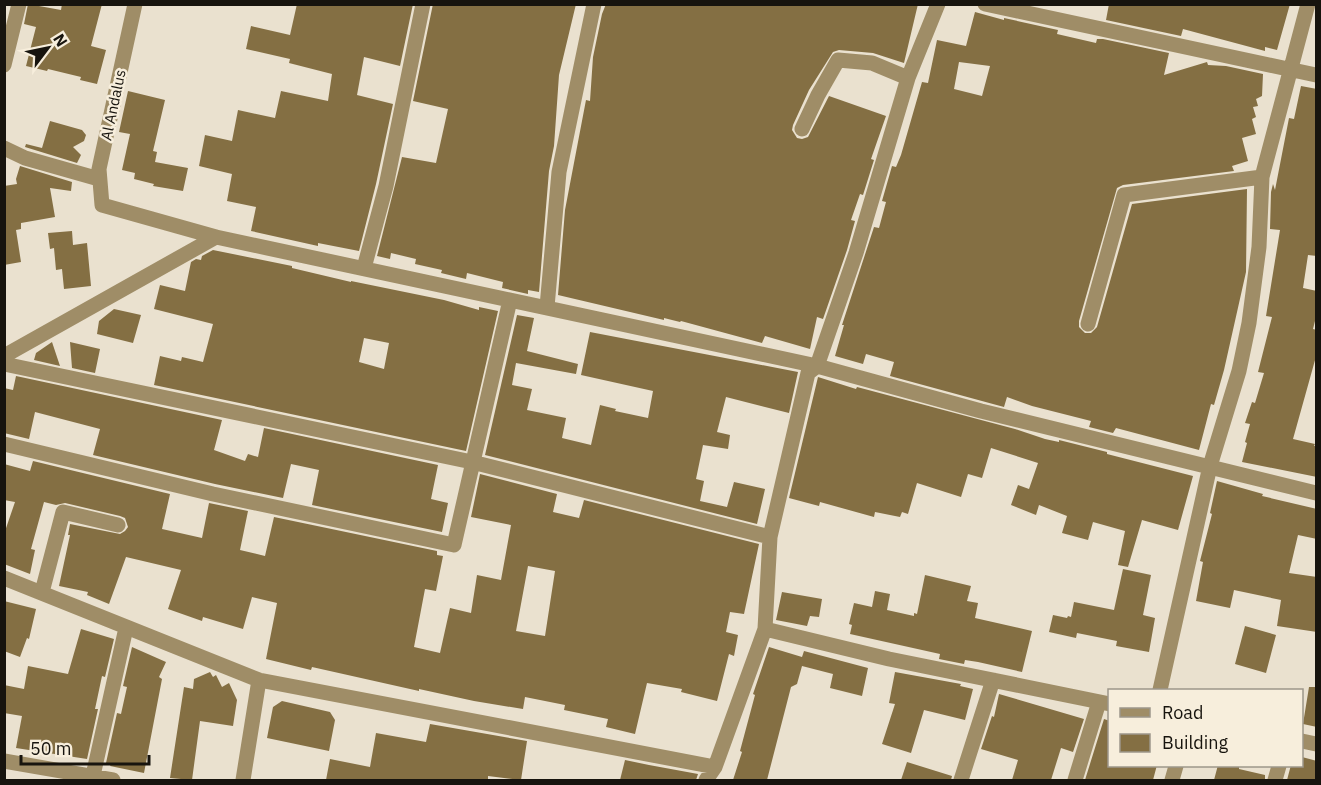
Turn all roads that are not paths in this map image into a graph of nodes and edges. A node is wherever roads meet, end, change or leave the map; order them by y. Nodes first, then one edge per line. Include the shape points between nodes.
1 (19, 4) edge
2 (135, 4) edge
3 (423, 4) edge
4 (594, 4) edge
5 (938, 4) edge
6 (985, 4) edge
7 (1308, 4) edge
8 (4, 65) edge
9 (1291, 69) junction
10 (1317, 75) edge
11 (908, 78) junction
12 (802, 129) dead end
13 (4, 148) edge
14 (1262, 177) junction
15 (99, 180) junction
16 (216, 237) junction
17 (364, 268) junction
18 (510, 300) junction
19 (547, 307) junction
20 (1088, 324) dead end
21 (4, 356) edge
22 (4, 364) edge
23 (817, 366) junction
24 (4, 444) edge
25 (472, 462) junction
26 (1210, 466) junction
27 (1317, 493) edge
28 (118, 525) dead end
29 (770, 537) junction
30 (4, 578) edge
31 (42, 592) junction
32 (126, 628) junction
33 (765, 628) junction
34 (259, 680) junction
35 (993, 680) junction
36 (1160, 689) edge
37 (1105, 703) edge
38 (4, 761) edge
39 (716, 767) junction
40 (92, 778) edge
41 (113, 780) edge
42 (243, 780) edge
43 (706, 780) edge
44 (961, 780) edge
45 (1075, 780) edge

1 - 8 street
2 - 15 street, Al Andalus
3 - 17 street via 386,186
4 - 19 street via 559,172
5 - 11 street
6 - 9 street
7 - 9 street
9 - 10 street
9 - 14 street
11 - 12 street via 872,63 838,60
11 - 23 street via 856,253
13 - 15 street
14 - 20 street via 1124,195
14 - 26 street via 1259,247 1249,323
15 - 16 street, Al Andalus via 102,206
16 - 17 street
16 - 21 street
17 - 18 street
18 - 19 street
18 - 25 street
19 - 23 street
22 - 25 street
23 - 26 street via 981,411
23 - 29 street via 808,373
24 - 25 street via 213,494 454,545
25 - 29 street
26 - 27 street
26 - 36 street
28 - 31 street via 63,512
29 - 33 street
30 - 31 street
31 - 32 street
32 - 34 street
32 - 40 street
33 - 35 street
33 - 39 street
34 - 39 street
34 - 42 street
35 - 37 street
35 - 44 street
37 - 45 street
38 - 40 street
39 - 43 street
40 - 41 street

